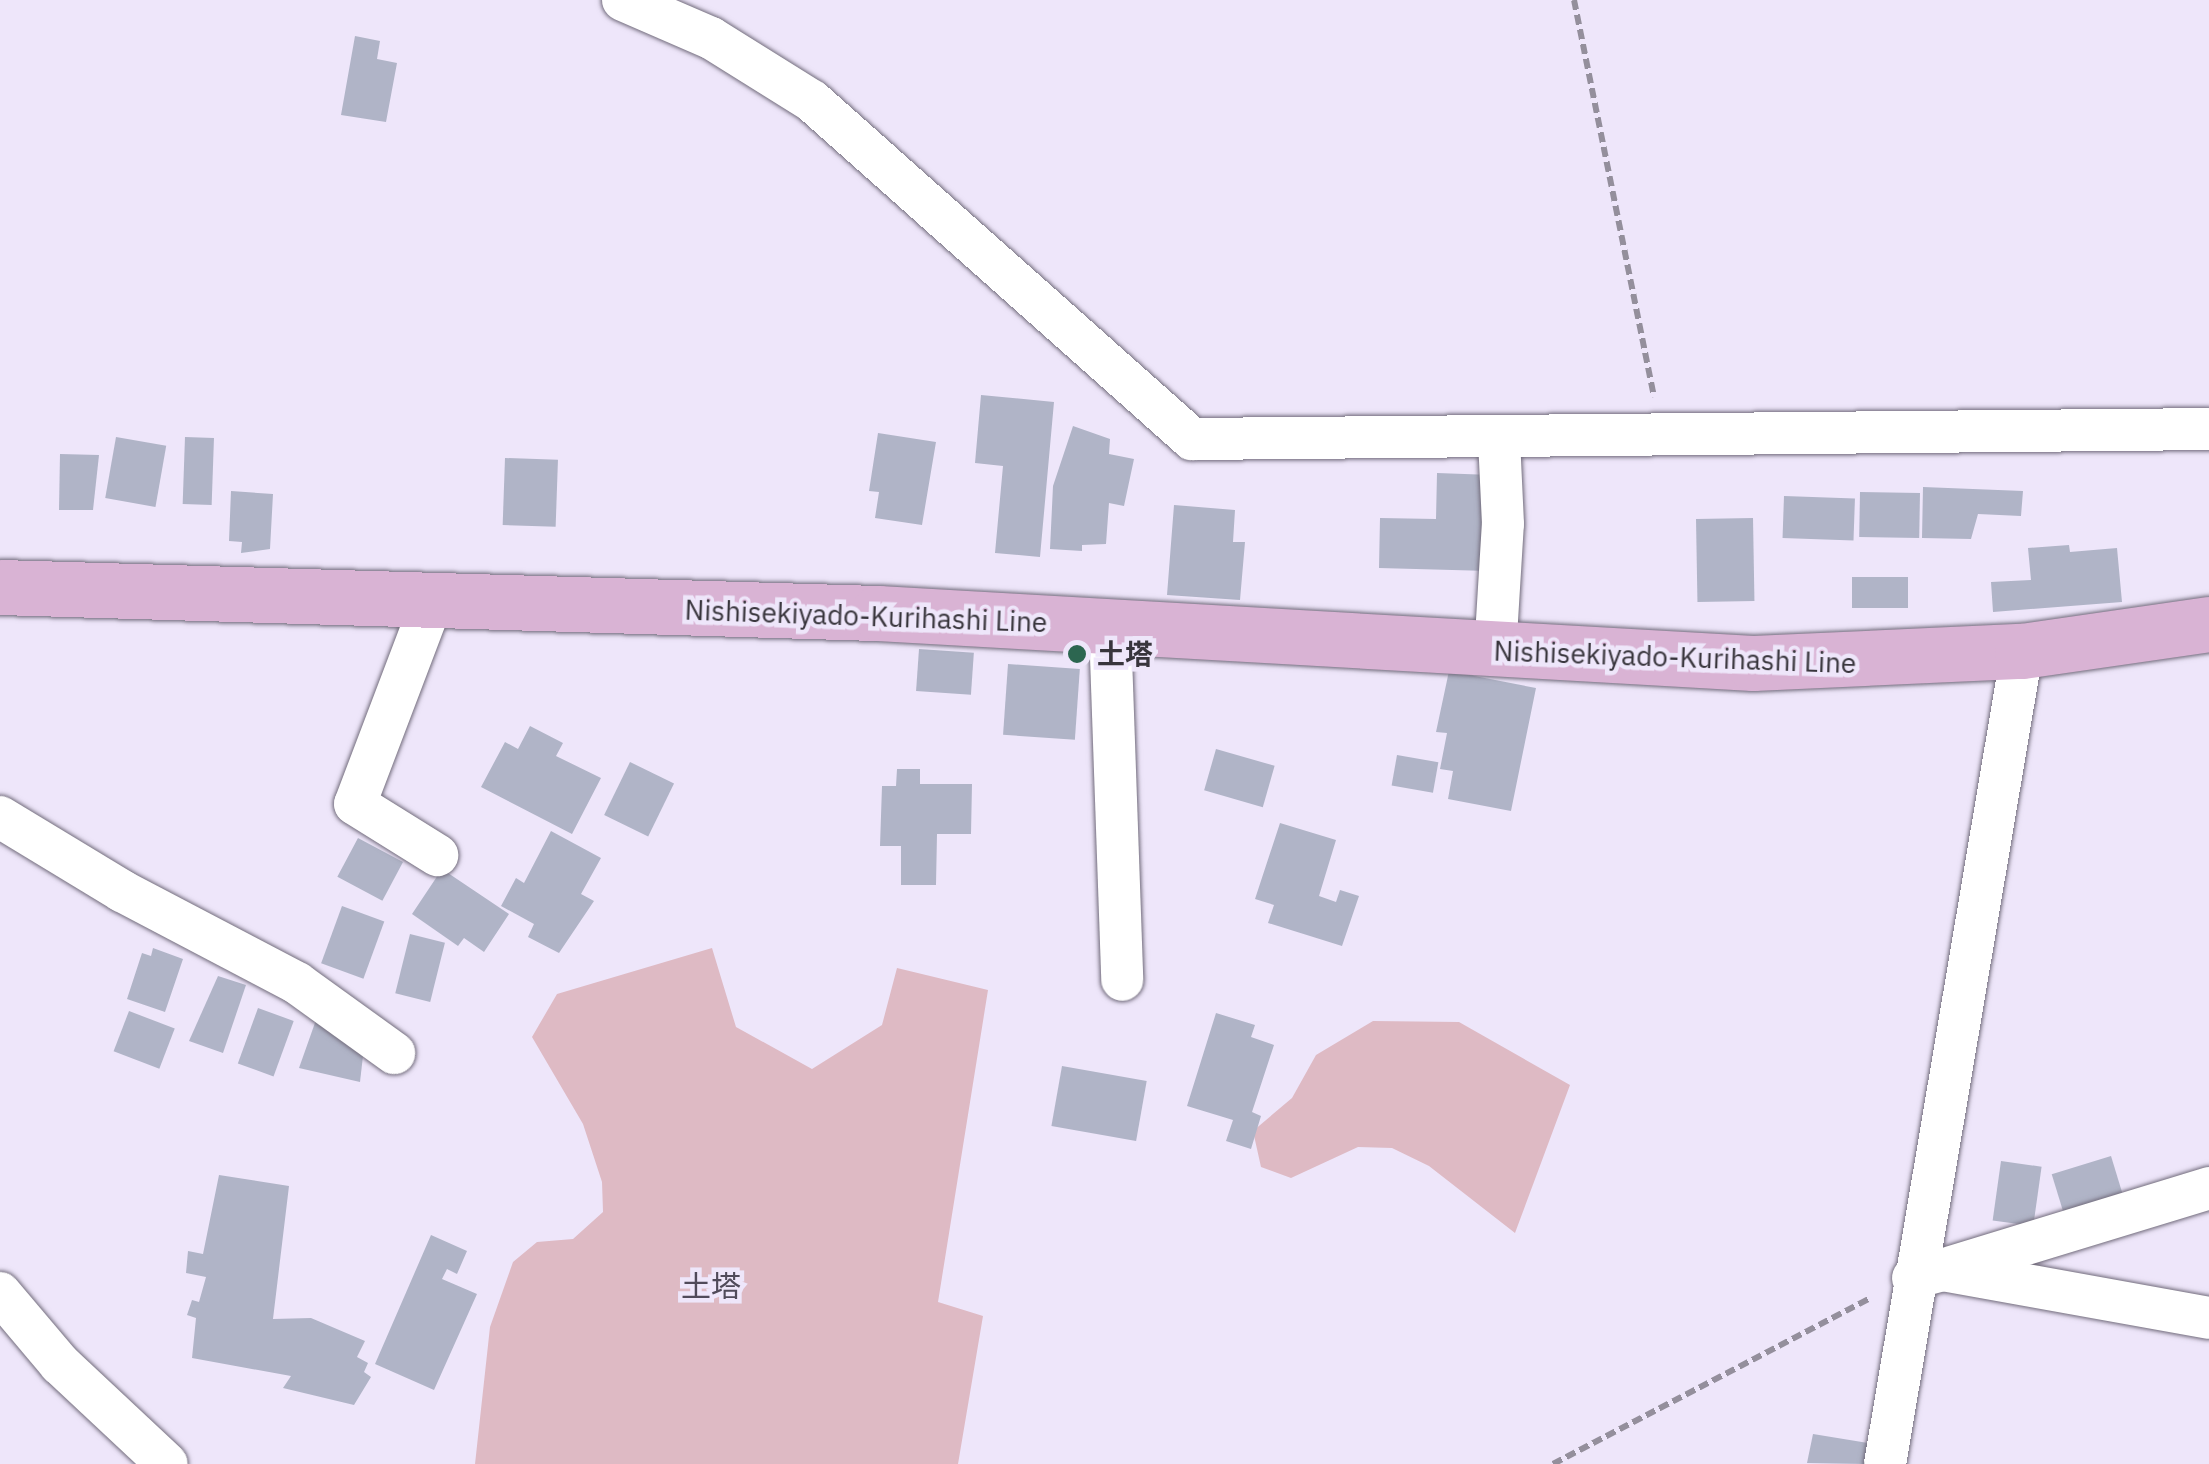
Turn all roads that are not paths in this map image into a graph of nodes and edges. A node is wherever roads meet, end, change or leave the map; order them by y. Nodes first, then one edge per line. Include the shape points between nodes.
1 (624, 0) edge
2 (2209, 429) edge
3 (1499, 438) junction
4 (0, 587) edge
5 (434, 599) junction
6 (2209, 624) edge
7 (1110, 628) junction
8 (2022, 651) junction
9 (1495, 653) junction
10 (0, 817) edge
11 (438, 855) dead end
12 (1122, 980) dead end
13 (394, 1052) dead end
14 (2209, 1188) edge
15 (1928, 1274) junction
16 (0, 1292) edge
17 (2209, 1318) edge
18 (167, 1464) edge
19 (1884, 1464) edge

1 - 3 street via 711,38 812,101 1192,439
2 - 3 street
3 - 9 street
4 - 5 main road, Nishisekiyado-Kurihashi Line
5 - 7 main road, Nishisekiyado-Kurihashi Line via 878,613
5 - 11 street via 355,804
6 - 8 main road, Nishisekiyado-Kurihashi Line
7 - 9 main road, Nishisekiyado-Kurihashi Line
7 - 12 street
8 - 9 main road, Nishisekiyado-Kurihashi Line via 1771,663
8 - 15 street
10 - 13 street via 122,891 297,983
14 - 15 street
15 - 17 street
15 - 19 street
16 - 18 street via 60,1364

